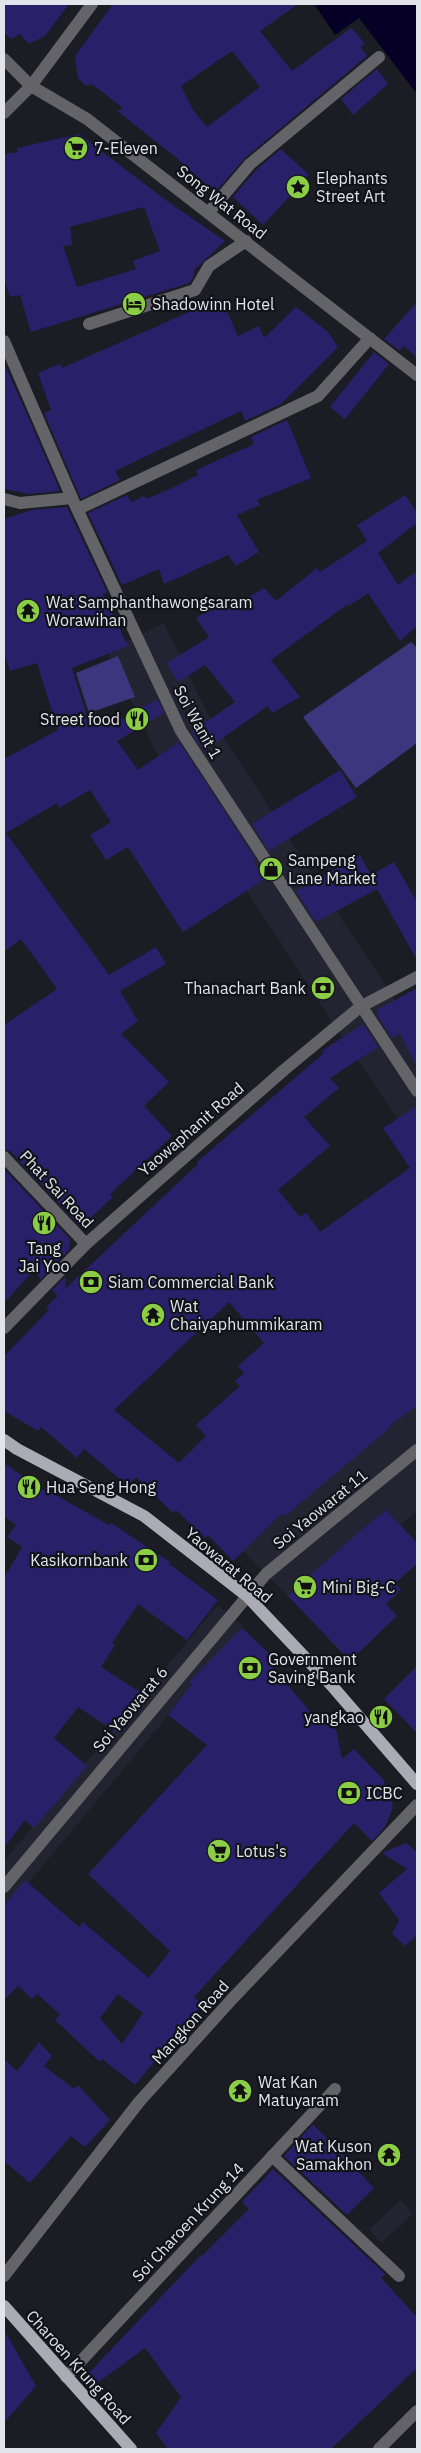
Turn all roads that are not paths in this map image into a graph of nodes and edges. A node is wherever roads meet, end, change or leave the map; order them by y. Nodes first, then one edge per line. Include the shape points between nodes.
1 (92, 4) edge
2 (379, 57) dead end
3 (4, 59) edge
4 (31, 86) junction
5 (4, 113) edge
6 (209, 212) junction
7 (246, 241) junction
8 (89, 324) dead end
9 (370, 338) junction
10 (4, 341) edge
11 (417, 375) edge
12 (4, 499) edge
13 (75, 504) junction
14 (417, 977) edge
15 (360, 1007) junction
16 (417, 1091) edge
17 (4, 1157) edge
18 (86, 1244) junction
19 (4, 1328) edge
20 (4, 1440) edge
21 (417, 1450) edge
22 (246, 1596) junction
23 (417, 1784) edge
24 (417, 1805) edge
25 (4, 1886) edge
26 (335, 2089) dead end
27 (272, 2156) junction
28 (4, 2276) edge
29 (399, 2276) dead end
30 (4, 2306) edge
31 (66, 2378) junction
32 (417, 2410) edge
33 (131, 2449) edge
34 (379, 2449) edge

1 - 4 street
2 - 6 street via 250,164
3 - 4 street, Song Wat Road
4 - 5 street
4 - 6 street, Song Wat Road via 86,119
6 - 7 street, Song Wat Road
7 - 8 street via 209,266 195,290
7 - 9 street, Song Wat Road
9 - 11 street, Song Wat Road
9 - 13 street via 318,396
10 - 13 street, Soi Wanit 1
12 - 13 street via 20,503
13 - 15 street, Soi Wanit 1 via 181,731
14 - 15 street, Yaowaphanit Road
15 - 16 street, Soi Wanit 1
15 - 18 street, Yaowaphanit Road via 186,1154
17 - 18 street, Phat Sai Road
18 - 19 street, Yaowaphanit Road
20 - 22 main road, Yaowarat Road via 144,1516
21 - 22 street, Soi Yaowarat 11 via 266,1574
22 - 23 main road, Yaowarat Road via 333,1687
22 - 25 street, Soi Yaowarat 6
24 - 28 street, Mangkon Road via 139,2102
26 - 27 street, Soi Charoen Krung 14
27 - 29 street
27 - 31 street, Soi Charoen Krung 14
30 - 31 main road, Charoen Krung Road
31 - 33 main road, Charoen Krung Road
32 - 34 street

